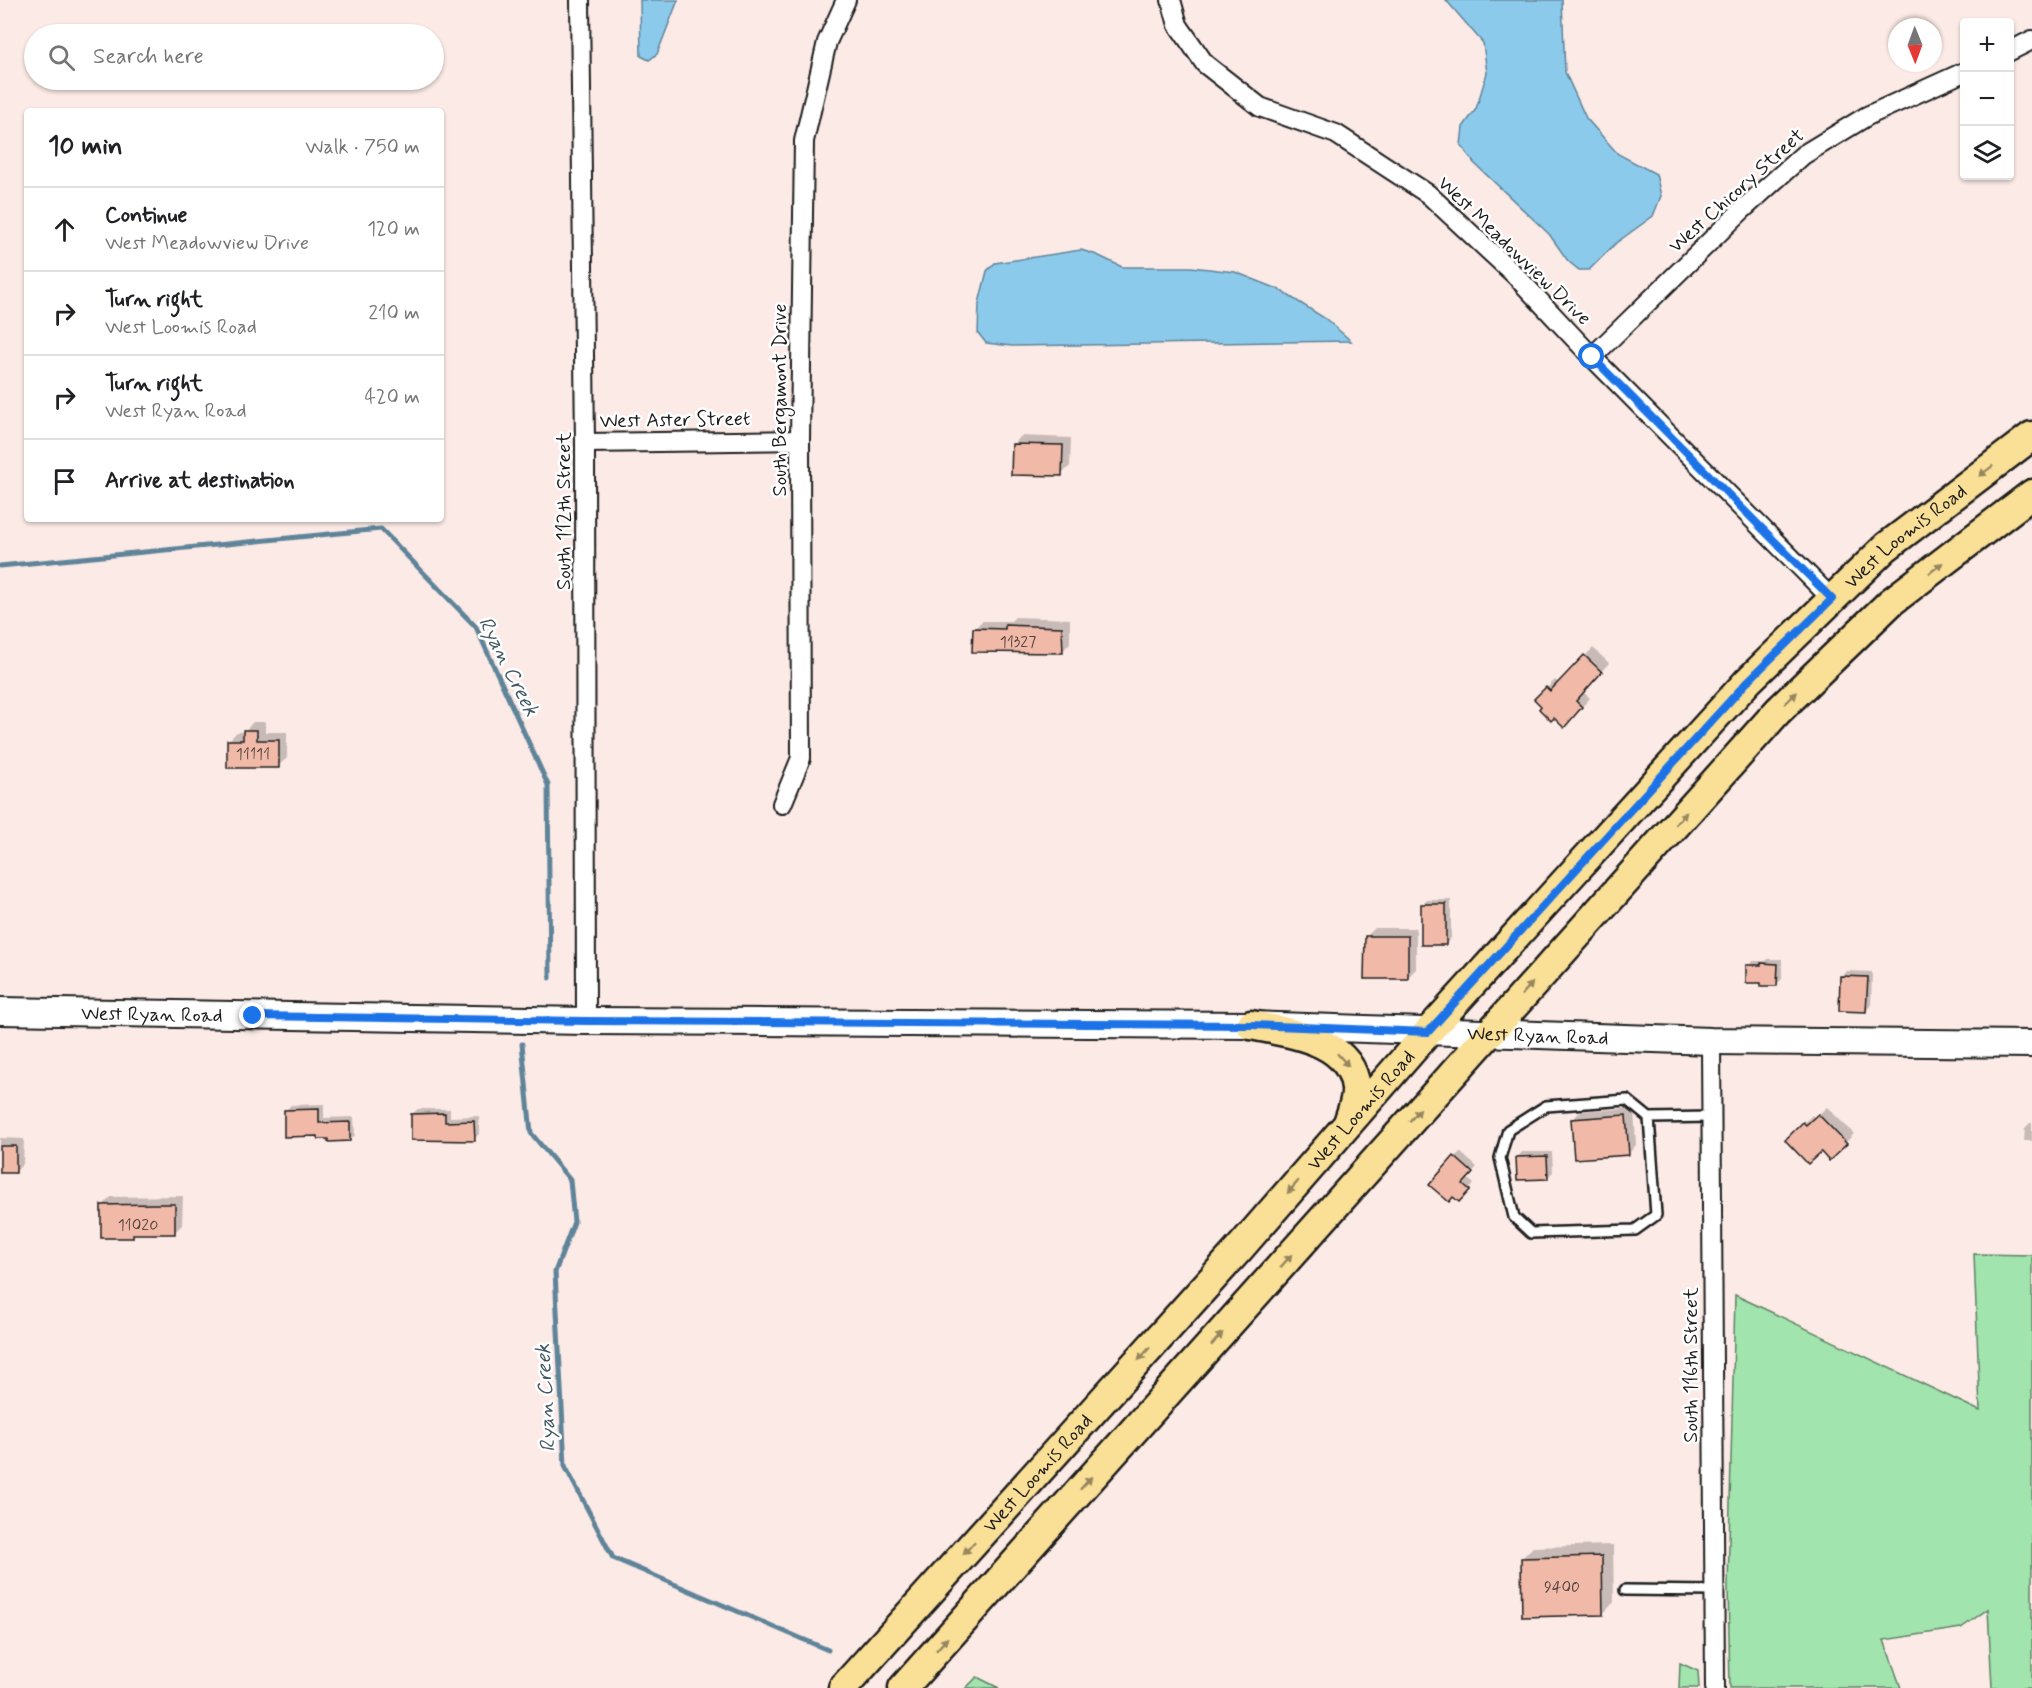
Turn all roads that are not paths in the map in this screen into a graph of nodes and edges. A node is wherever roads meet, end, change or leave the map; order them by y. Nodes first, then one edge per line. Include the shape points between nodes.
1 (580, 0) edge
2 (846, 0) edge
3 (1171, 0) edge
4 (2032, 40) edge
5 (2014, 49) edge
6 (1960, 74) edge
7 (1592, 357) junction
8 (2032, 436) edge
9 (800, 440) junction
10 (585, 443) junction
11 (2032, 494) edge
12 (1832, 599) junction
13 (1718, 713) junction
14 (1751, 740) junction
15 (782, 804) dead end
16 (0, 1011) edge
17 (586, 1021) junction
18 (1251, 1025) junction
19 (1428, 1032) junction
20 (1488, 1033) junction
21 (1711, 1041) junction
22 (2032, 1044) edge
23 (1711, 1117) junction
24 (1650, 1118) junction
25 (1349, 1122) junction
26 (1022, 1488) junction
27 (1056, 1517) junction
28 (1625, 1590) dead end
29 (1714, 1591) junction
30 (843, 1688) edge
31 (903, 1688) edge
32 (1715, 1688) edge

1 - 10 street, South 112th Street
2 - 9 street, South Bergamont Drive via 827,42 804,141
3 - 7 street, West Meadowview Drive via 1178,25 1205,64 1260,107 1336,134 1428,194 1515,275
4 - 5 street
6 - 7 street, West Chicory Street via 1867,116 1803,155
7 - 12 street, West Meadowview Drive
8 -> 12 main road, West Loomis Road via 1886,547
9 - 10 street, West Aster Street
9 - 15 street, South Bergamont Drive via 801,758
10 - 17 street, South 112th Street
14 -> 11 main road, West Loomis Road via 1891,602
12 - 13 main road, West Loomis Road
13 - 14 main road
13 - 19 main road, West Loomis Road
20 -> 14 main road, West Loomis Road
16 - 17 street, West Ryan Road
17 - 18 street, West Ryan Road
18 - 19 street, West Ryan Road
18 -> 25 main road via 1310,1039 1344,1059 1357,1091
19 - 20 street, West Ryan Road
19 - 25 main road, West Loomis Road
20 - 21 street, West Ryan Road
27 -> 20 main road, West Loomis Road
21 - 22 street, West Ryan Road
21 - 23 street, South 116th Street
23 - 24 lane
23 - 29 street, South 116th Street
24 - 24 lane via 1627,1100 1546,1106 1508,1130 1500,1158 1514,1217 1531,1233 1635,1230 1656,1215
25 -> 26 main road, West Loomis Road
26 - 27 main road
26 -> 30 main road, West Loomis Road
31 -> 27 main road, West Loomis Road
28 - 29 lane
29 - 32 street, South 116th Street

